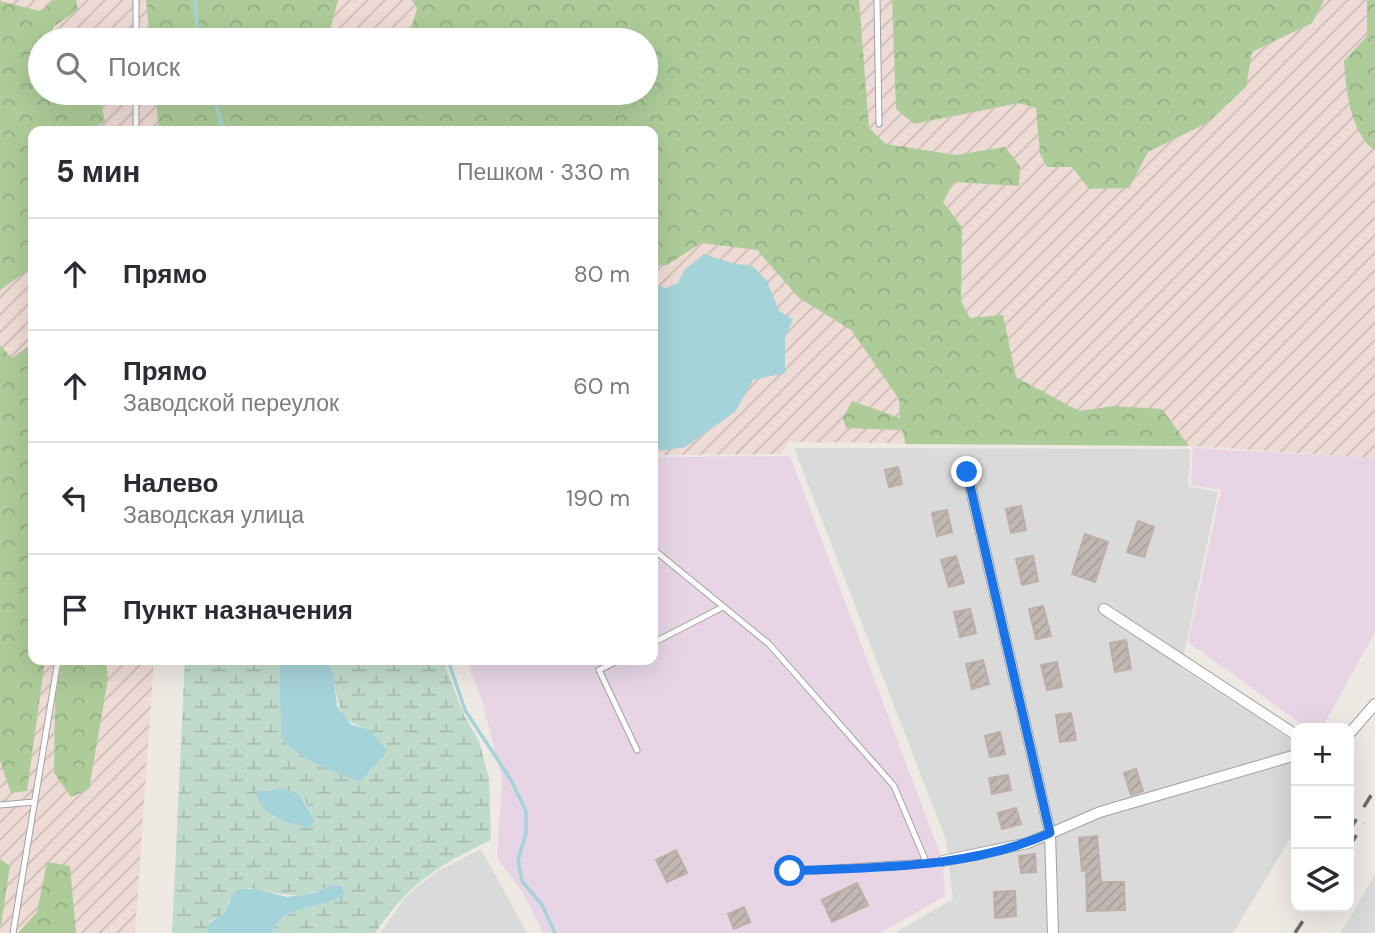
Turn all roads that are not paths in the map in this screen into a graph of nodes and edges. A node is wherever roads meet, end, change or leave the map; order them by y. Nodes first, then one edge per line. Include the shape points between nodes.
1 (136, 0) edge
2 (877, 0) edge
3 (136, 28) edge
4 (136, 105) edge
5 (879, 124) dead end
6 (136, 126) edge
7 (967, 472) dead end
8 (658, 553) edge
9 (721, 608) junction
10 (1104, 610) dead end
11 (658, 640) edge
12 (57, 665) edge
13 (609, 665) edge
14 (1375, 704) edge
15 (1354, 730) edge
16 (1291, 732) edge
17 (637, 750) dead end
18 (1291, 756) edge
19 (34, 802) junction
20 (0, 805) edge
21 (1050, 833) junction
22 (943, 861) joint
23 (928, 864) junction
24 (790, 871) dead end
25 (13, 933) edge
26 (1053, 933) edge

1 - 3 lane
2 - 5 lane
4 - 6 lane
7 - 21 street
8 - 9 lane
9 - 11 lane
9 - 23 lane via 769,644 894,786
10 - 16 street
12 - 19 lane
13 - 17 lane via 599,670
14 - 15 street
18 - 21 street via 1100,812
19 - 20 lane
19 - 25 lane
21 - 22 street via 1028,843
21 - 26 street
22 - 23 lane
23 - 24 lane

